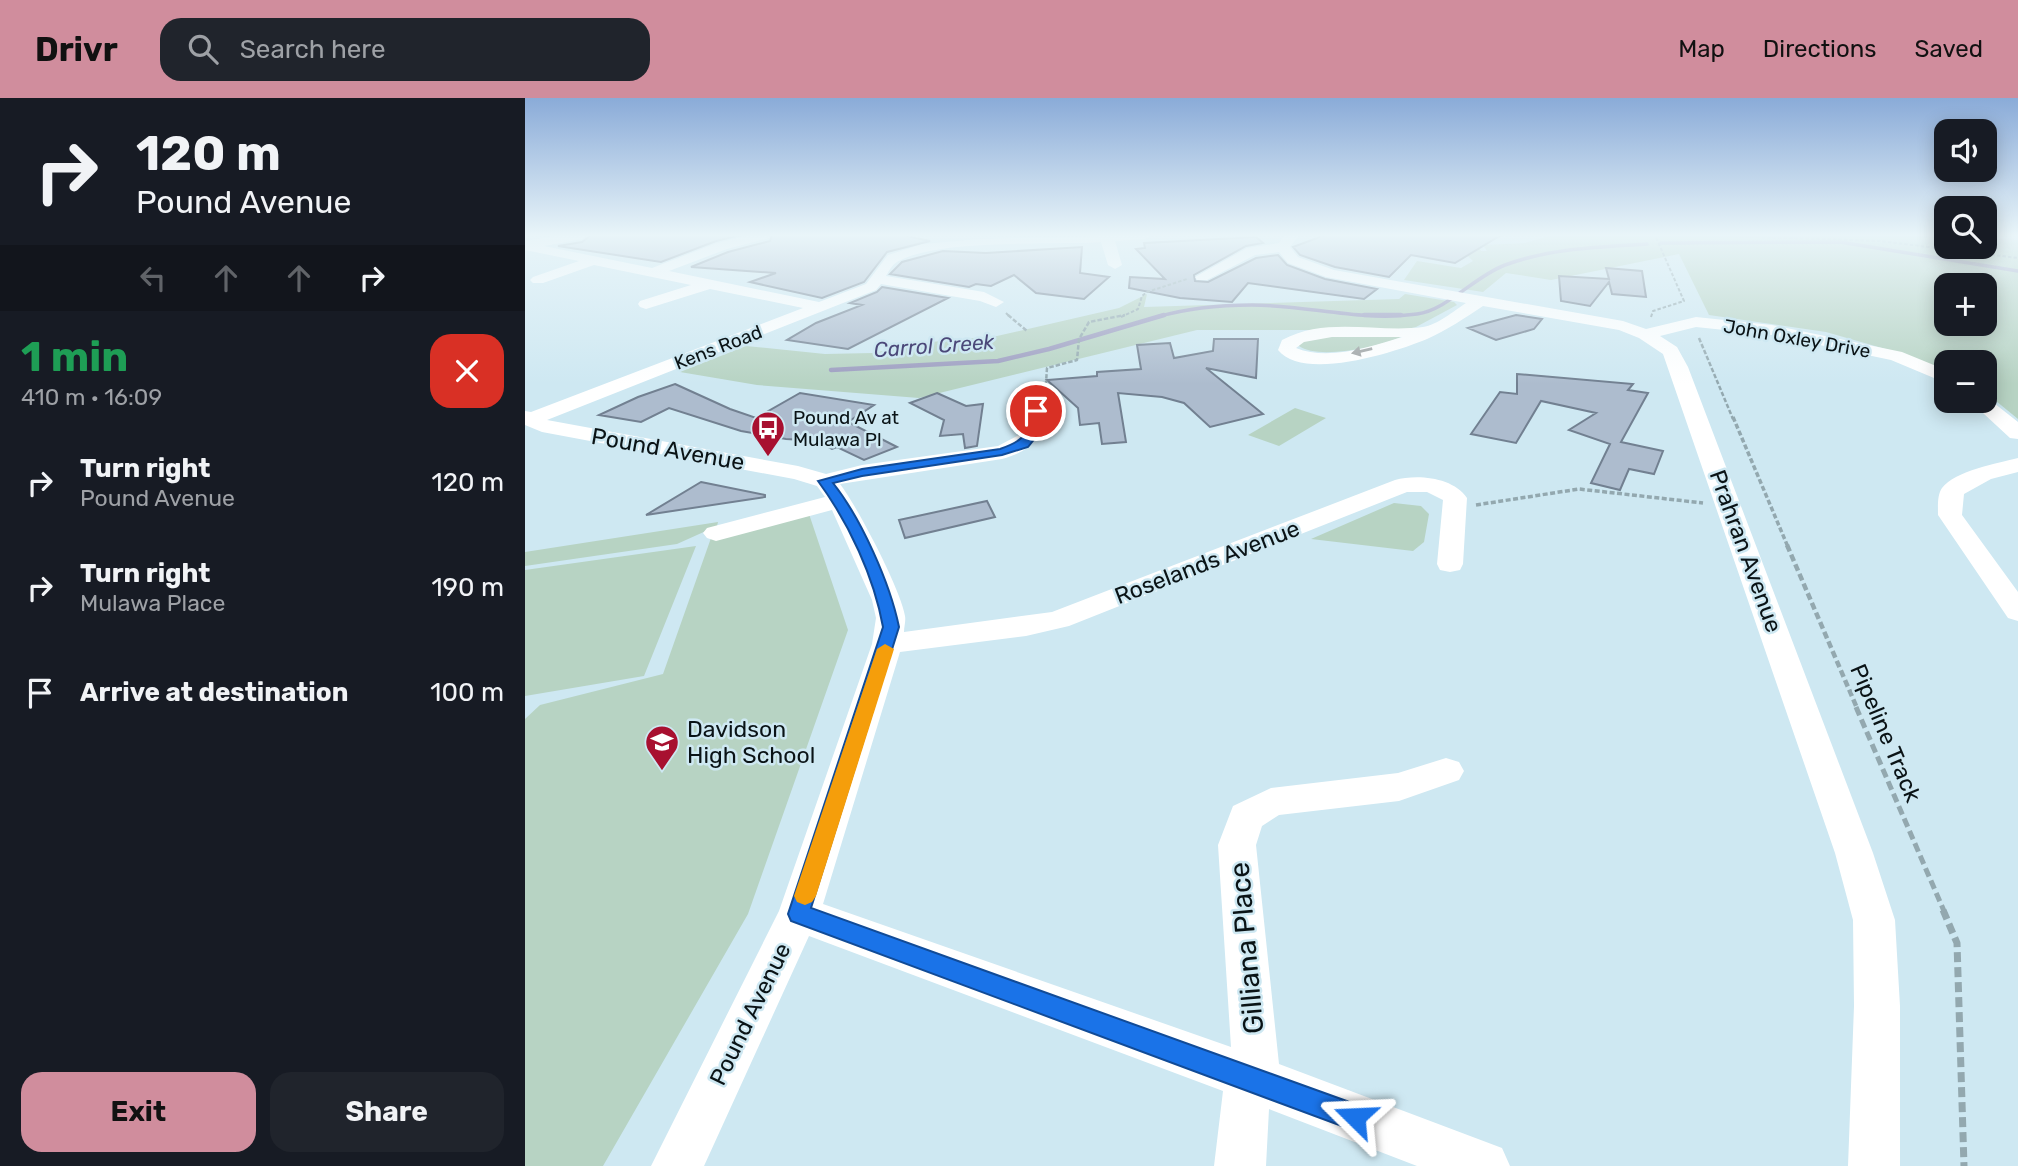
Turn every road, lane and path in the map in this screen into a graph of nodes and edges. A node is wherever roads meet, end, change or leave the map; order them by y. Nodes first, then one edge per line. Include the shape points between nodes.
1 (708, 285) joint
2 (873, 285) edge
3 (915, 285) edge
4 (1166, 285) edge
5 (1394, 285) edge
6 (1677, 285) edge
7 (1481, 300) junction
8 (996, 302) joint
9 (646, 304) dead end
10 (821, 307) junction
11 (1671, 327) junction
12 (1027, 331) dead end
13 (1696, 331) dead end
14 (1427, 332) junction
15 (1645, 334) junction
16 (1934, 372) edge
17 (1048, 376) dead end
18 (1036, 411) dead end
19 (1994, 413) edge
20 (527, 419) edge
21 (2018, 433) edge
22 (2018, 465) edge
23 (833, 491) junction
24 (1730, 506) junction
25 (1454, 508) junction
26 (716, 533) dead end
27 (1451, 564) dead end
28 (2018, 612) edge
29 (887, 644) junction
30 (1446, 771) dead end
31 (799, 914) junction
32 (1252, 1078) junction
33 (677, 1166) edge
34 (1240, 1166) edge
35 (1484, 1166) edge
36 (1874, 1166) edge
37 (1964, 1166) edge

1 - 9 street
1 - 10 street
2 - 10 street, Kens Road
3 - 8 street
4 - 17 path via 1142,296 1138,309 1090,322 1079,339 1077,360 1047,368
5 - 7 street, Prahran Avenue
6 - 11 path via 1684,301 1653,311 1651,320
7 - 14 street
7 - 15 street, Prahran Avenue via 1582,317
8 - 12 path
10 - 20 street, Kens Road
11 - 15 street, John Oxley Drive
11 - 16 street, John Oxley Drive via 1696,322 1807,336 1896,356
13 - 37 path, Pipeline Track via 1957,943
14 -> 14 street via 1321,359 1287,350 1294,338 1316,333
15 - 24 street, Prahran Avenue via 1671,351
18 - 23 street via 1031,437 1023,445 862,472
19 - 21 street
20 - 23 street, Pound Avenue via 542,426 798,473
22 - 28 street via 1983,474 1952,491 1950,515
23 - 26 street
23 - 29 street, Pound Avenue via 886,600 891,618
24 - 25 path via 1579,489
24 - 36 street, Prahran Avenue via 1874,920
25 - 27 street
25 - 29 street, Roselands Avenue via 1455,498 1442,488 1403,485 1059,620
29 - 31 street, Pound Avenue
30 - 32 street, Gilliana Place via 1399,787 1271,802 1246,817 1237,845 1256,1060
31 - 32 street
31 - 33 street, Pound Avenue
32 - 34 street, Gilliana Place via 1245,1098
32 - 35 street

